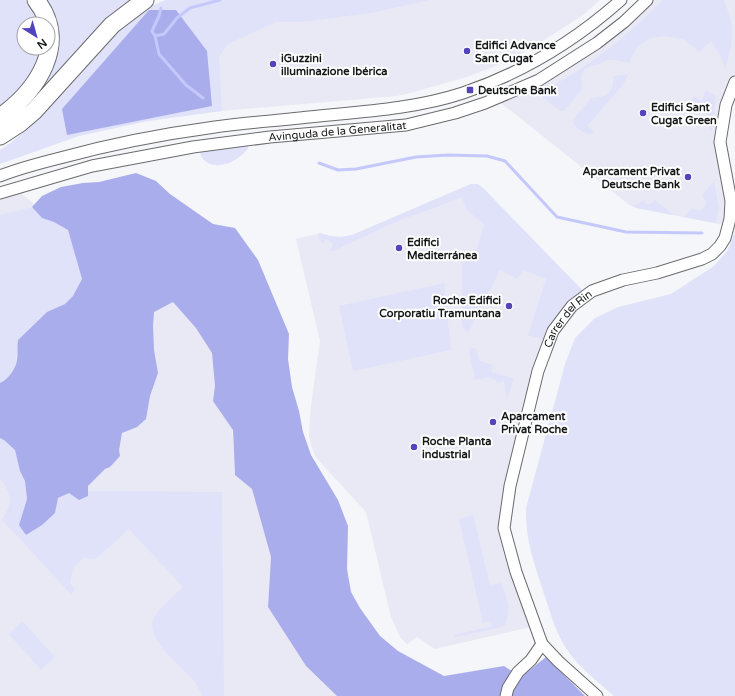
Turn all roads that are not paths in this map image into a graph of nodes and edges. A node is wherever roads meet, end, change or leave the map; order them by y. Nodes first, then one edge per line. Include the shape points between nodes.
1 (146, 0) edge
2 (621, 0) edge
3 (647, 0) edge
4 (39, 4) edge
5 (735, 82) edge
6 (34, 111) junction
7 (0, 117) edge
8 (0, 136) edge
9 (0, 141) edge
10 (0, 176) edge
11 (0, 193) edge
12 (542, 644) junction
13 (506, 696) edge
14 (598, 696) edge

1 - 6 highway via 112,25
2 - 10 street, Avinguda de la Generalitat via 586,29 556,49 510,74 463,93 389,109 163,135 85,151
3 - 11 street, Avinguda de la Generalitat via 597,43 539,80 455,113 406,125 193,146 92,166
4 - 7 highway via 49,24 50,48 45,65 31,89
5 - 12 street, Carrer del Rin via 726,105 720,142 731,201 730,219 720,246 702,260 623,280 592,291 572,306 553,331 538,371 510,486 504,528 516,572
6 - 8 highway
6 - 9 highway
12 - 13 street via 531,660 518,672
12 - 14 street via 558,662

